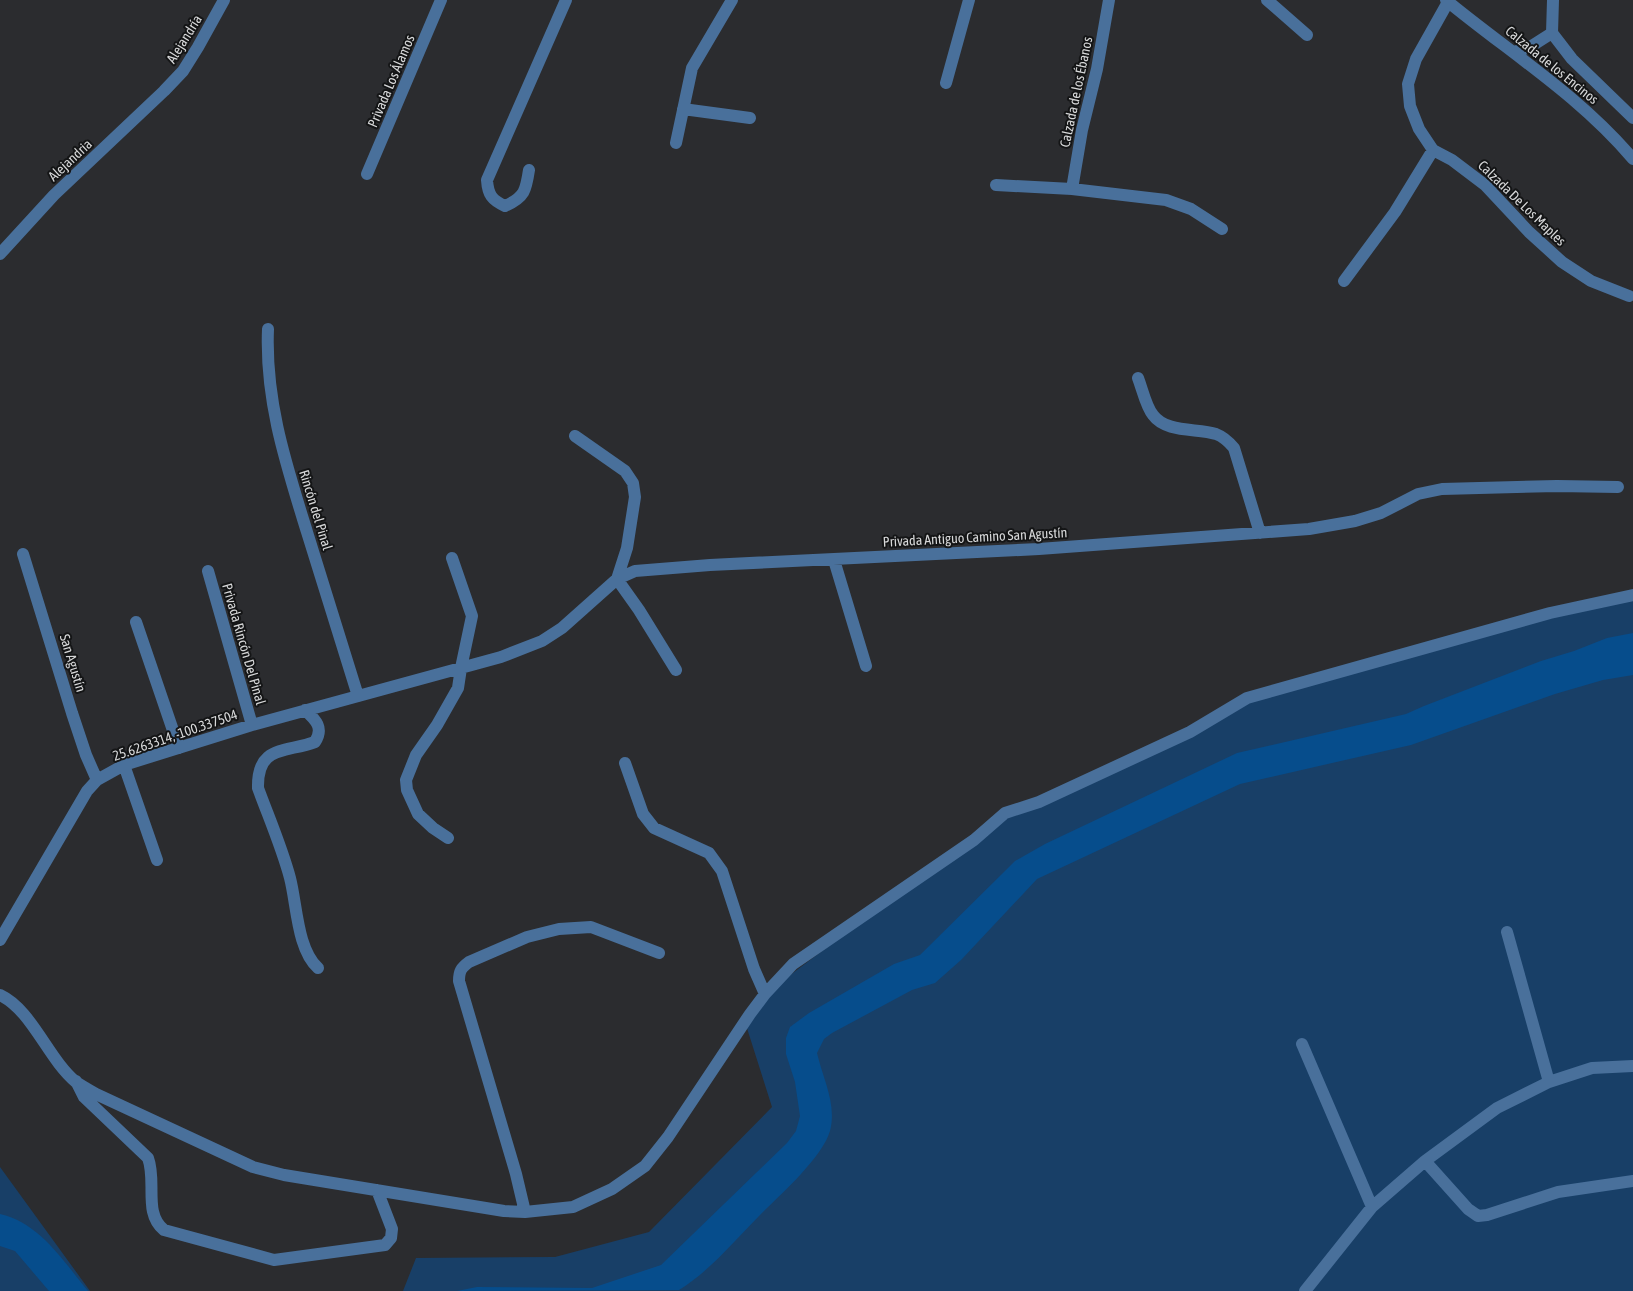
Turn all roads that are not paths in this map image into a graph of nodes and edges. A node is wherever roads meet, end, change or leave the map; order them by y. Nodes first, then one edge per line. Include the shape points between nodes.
1 (224, 0) edge
2 (441, 0) edge
3 (566, 0) edge
4 (732, 0) edge
5 (969, 0) edge
6 (1109, 0) edge
7 (1267, 0) edge
8 (1553, 0) edge
9 (1447, 1) edge
10 (1552, 33) junction
11 (1307, 35) dead end
12 (1514, 52) junction
13 (946, 83) dead end
14 (164, 91) joint
15 (683, 109) junction
16 (750, 118) dead end
17 (1633, 118) edge
18 (676, 143) dead end
19 (1434, 150) junction
20 (1633, 158) edge
21 (529, 170) dead end
22 (367, 174) dead end
23 (996, 185) dead end
24 (1072, 189) junction
25 (1222, 229) dead end
26 (0, 254) edge
27 (1344, 281) dead end
28 (1629, 296) dead end
29 (268, 328) dead end
30 (1138, 378) dead end
31 (575, 436) dead end
32 (1618, 487) dead end
33 (1260, 533) junction
34 (24, 554) dead end
35 (452, 558) dead end
36 (834, 560) junction
37 (208, 572) dead end
38 (617, 579) junction
39 (1633, 595) edge
40 (136, 622) dead end
41 (866, 666) dead end
42 (461, 668) junction
43 (676, 670) dead end
44 (358, 696) junction
45 (305, 710) junction
46 (252, 725) junction
47 (179, 748) junction
48 (624, 763) dead end
49 (124, 765) junction
50 (97, 780) junction
51 (448, 838) dead end
52 (157, 860) dead end
53 (1507, 932) dead end
54 (0, 940) edge
55 (659, 953) dead end
56 (318, 968) dead end
57 (765, 994) junction
58 (0, 995) edge
59 (1302, 1044) dead end
60 (1633, 1066) edge
61 (76, 1081) junction
62 (1549, 1082) junction
63 (1425, 1161) junction
64 (1633, 1181) edge
65 (377, 1190) junction
66 (1372, 1207) junction
67 (525, 1212) junction
68 (1305, 1291) edge

1 - 14 street, Alejandría via 183,71
2 - 22 street, Privada Los Álamos
3 - 21 street via 487,180 491,197 505,206 518,200 526,187
4 - 15 street via 692,68
5 - 13 street
6 - 24 street, Calzada de los Ébanos
7 - 11 street
8 - 10 street, Calzada de los Encinos
9 - 12 street, Calzada de los Encinos
9 - 19 street, Calzada De Los Maples via 1416,58 1408,84 1410,106 1419,129
10 - 12 street via 1530,47
10 - 17 street, Calzada de los Encinos via 1572,59
12 - 20 street, Calzada de los Encinos via 1612,134
14 - 26 street, Alejandria via 54,195
15 - 16 street
15 - 18 street
19 - 27 street via 1395,212
19 - 28 street, Calzada De Los Maples via 1485,185 1562,262 1591,281
23 - 24 street
24 - 25 street via 1166,200 1191,208
29 - 44 street, Rincón del Pinal via 271,401 281,448
30 - 33 street via 1152,414 1161,422 1217,434 1228,440 1234,448
31 - 38 street via 625,471 633,482 635,497 627,548
32 - 33 street, Privada Antiguo Camino San Agustín via 1442,489 1418,494 1381,513 1355,521
33 - 36 street, Privada Antiguo Camino San Agustín
34 - 50 street, San Agustín via 72,713
35 - 42 street via 472,616
36 - 38 street, Privada Antiguo Camino San Agustín via 701,565 635,571
36 - 41 street
37 - 46 street, Privada Rincón Del Pinal
38 - 42 street, Privada Antiguo Camino San Agustín via 562,628 542,641
38 - 43 street
39 - 57 street via 1550,613 1247,698 1181,736 1039,802 1005,813 974,840 793,964
40 - 47 street
42 - 44 street, Privada Antiguo Camino San Agustín
42 - 51 street via 458,688 416,755 406,780 418,814
44 - 45 street, 25.6263314, -100.337504
45 - 46 street, 25.6263314, -100.337504
45 - 56 street via 316,720 319,736 315,742 278,751 263,761 258,774 258,788 290,878 303,945
46 - 47 street, 25.6263314, -100.337504
47 - 49 street, 25.6263314, -100.337504
48 - 57 street via 643,814 654,828 709,853 722,871
49 - 50 street, 25.6263314, -100.337504
49 - 52 street
50 - 54 street, 25.6263314, -100.337504
53 - 62 street
55 - 67 street via 591,928 559,929 527,937 461,968 459,981
57 - 67 street via 645,1166 612,1189 573,1207
58 - 61 street via 19,1008
59 - 66 street
60 - 62 street via 1592,1068
61 - 65 street via 96,1094 254,1167
61 - 65 street via 84,1097 148,1158 153,1216 164,1230 274,1260 385,1245 391,1238 392,1229
62 - 63 street via 1497,1108
63 - 64 street via 1478,1216 1558,1192
63 - 66 street
65 - 67 street
66 - 68 street

